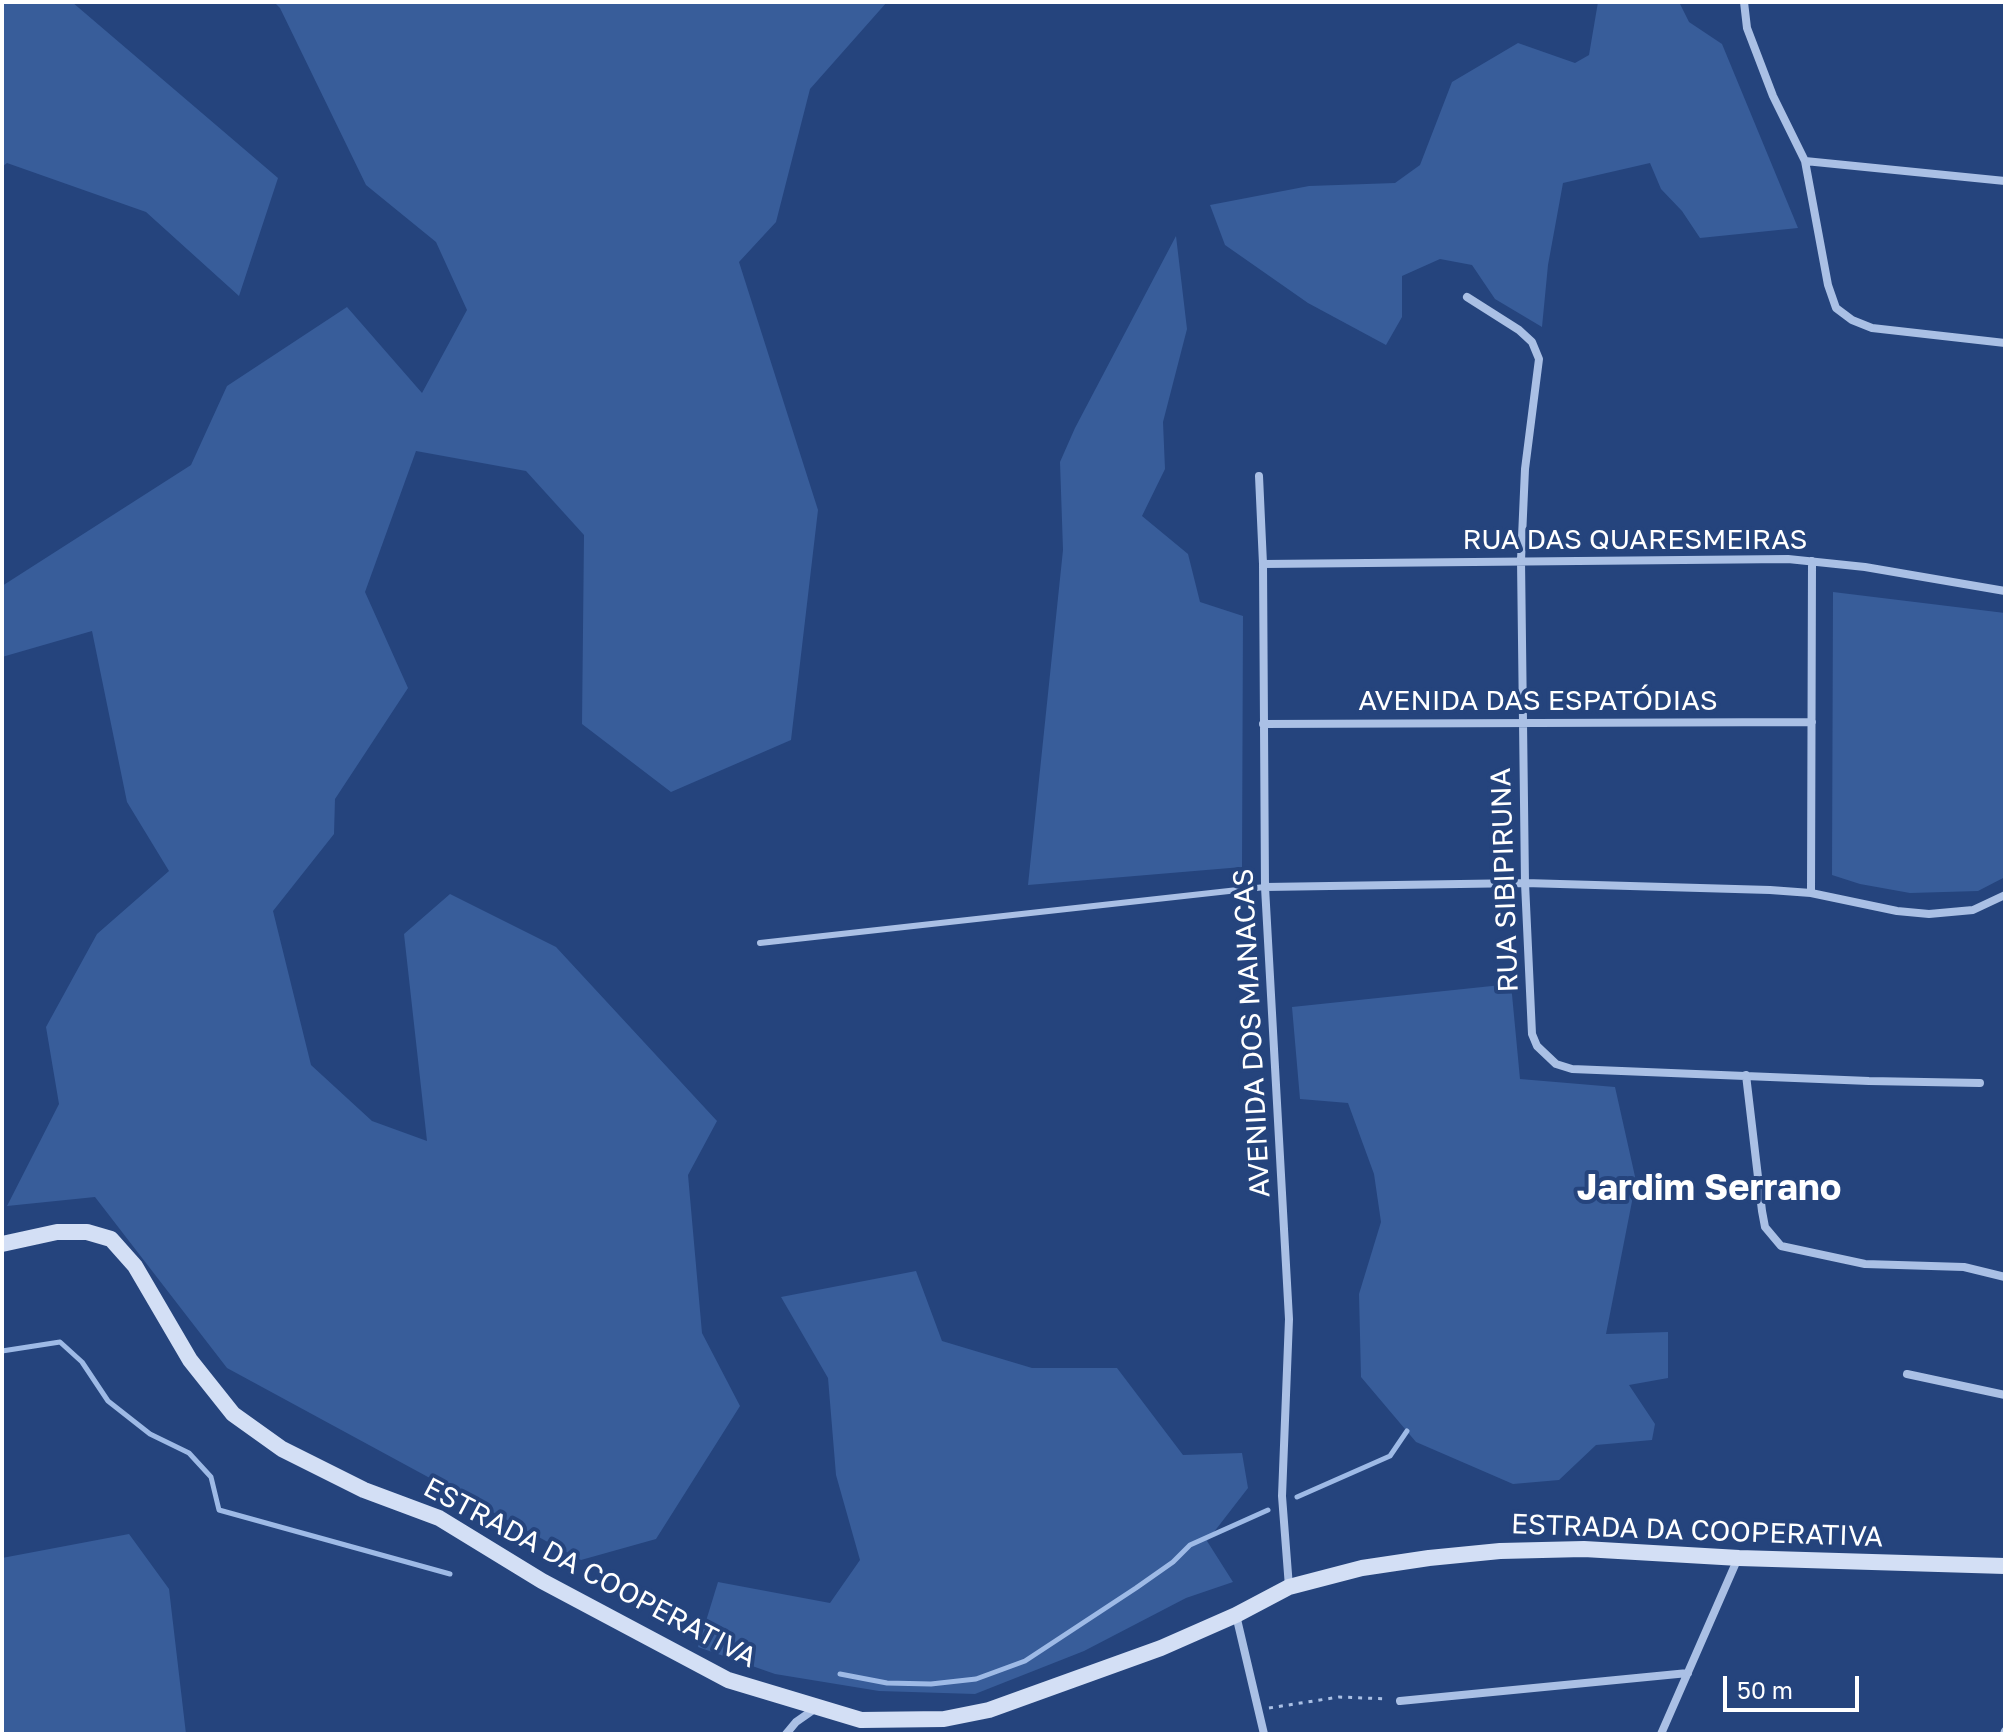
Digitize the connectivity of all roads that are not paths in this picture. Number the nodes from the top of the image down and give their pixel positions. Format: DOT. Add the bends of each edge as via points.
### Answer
graph roads {
  1 [pos="1744,2"];
  2 [pos="1805,161"];
  3 [pos="2005,181"];
  4 [pos="1467,297"];
  5 [pos="2005,343"];
  6 [pos="1259,476"];
  7 [pos="1521,560"];
  8 [pos="1812,561"];
  9 [pos="1263,564"];
  10 [pos="2005,591"];
  11 [pos="1812,722"];
  12 [pos="1263,724"];
  13 [pos="1523,724"];
  14 [pos="1525,883"];
  15 [pos="1265,887"];
  16 [pos="1811,893"];
  17 [pos="2005,895"];
  18 [pos="760,943"];
  19 [pos="1746,1075"];
  20 [pos="1980,1083"];
  21 [pos="2,1244"];
  22 [pos="2005,1277"];
  23 [pos="1907,1374"];
  24 [pos="2005,1395"];
  25 [pos="1739,1558"];
  26 [pos="2005,1566"];
  27 [pos="1289,1587"];
  28 [pos="1236,1615"];
  29 [pos="1688,1673"];
  30 [pos="1400,1701"];
  31 [pos="816,1708"];
  32 [pos="786,1734"];
  33 [pos="1264,1734"];
  34 [pos="1661,1734"];
  1 -- 2 [label="street" via="1747,28 1773,96"];
  2 -- 3 [label="street"];
  2 -- 5 [label="street" via="1828,285 1843,315 1872,328"];
  4 -- 7 [label="street, RUA SIBIPIRUNA" via="1519,330 1538,351"];
  6 -- 9 [label="street, AVENIDA DOS MANACAS"];
  7 -- 8 [label="street, RUA DAS QUARESMEIRAS"];
  7 -- 9 [label="street, RUA DAS QUARESMEIRAS"];
  7 -- 13 [label="street, RUA SIBIPIRUNA"];
  8 -- 10 [label="street, RUA DAS QUARESMEIRAS"];
  8 -- 11 [label="street"];
  9 -- 12 [label="street, AVENIDA DOS MANACAS"];
  11 -- 13 [label="street, AVENIDA DAS ESPATÓDIAS"];
  11 -- 16 [label="street"];
  12 -- 13 [label="street, AVENIDA DAS ESPATÓDIAS"];
  12 -- 15 [label="street, AVENIDA DOS MANACAS"];
  13 -- 14 [label="street, RUA SIBIPIRUNA"];
  14 -- 15 [label="street"];
  14 -- 16 [label="street"];
  14 -- 19 [label="street, RUA SIBIPIRUNA" via="1532,1034 1543,1055 1572,1069"];
  15 -- 18 [label="lane"];
  15 -- 27 [label="street, AVENIDA DOS MANACAS" via="1289,1319 1282,1496"];
  16 -- 17 [label="street" via="1929,914 1973,910"];
  19 -- 20 [label="street, RUA SIBIPIRUNA"];
  19 -- 22 [label="street" via="1764,1219 1781,1246 1865,1264 1964,1267"];
  21 -- 31 [label="main road, ESTRADA DA COOPERATIVA" via="57,1232 111,1239 135,1266 190,1360 233,1414 282,1449 364,1490 439,1518 542,1581 728,1680"];
  23 -- 24 [label="street"];
  25 -- 26 [label="main road, ESTRADA DA COOPERATIVA"];
  25 -- 27 [label="main road, ESTRADA DA COOPERATIVA" via="1584,1549 1500,1551 1362,1568"];
  25 -- 29 [label="street"];
  27 -- 28 [label="main road, ESTRADA DA COOPERATIVA"];
  28 -- 31 [label="main road, ESTRADA DA COOPERATIVA" via="989,1710 897,1721 861,1720"];
  28 -- 33 [label="street"];
  29 -- 30 [label="street"];
  29 -- 34 [label="street"];
  31 -- 32 [label="street"];
}
